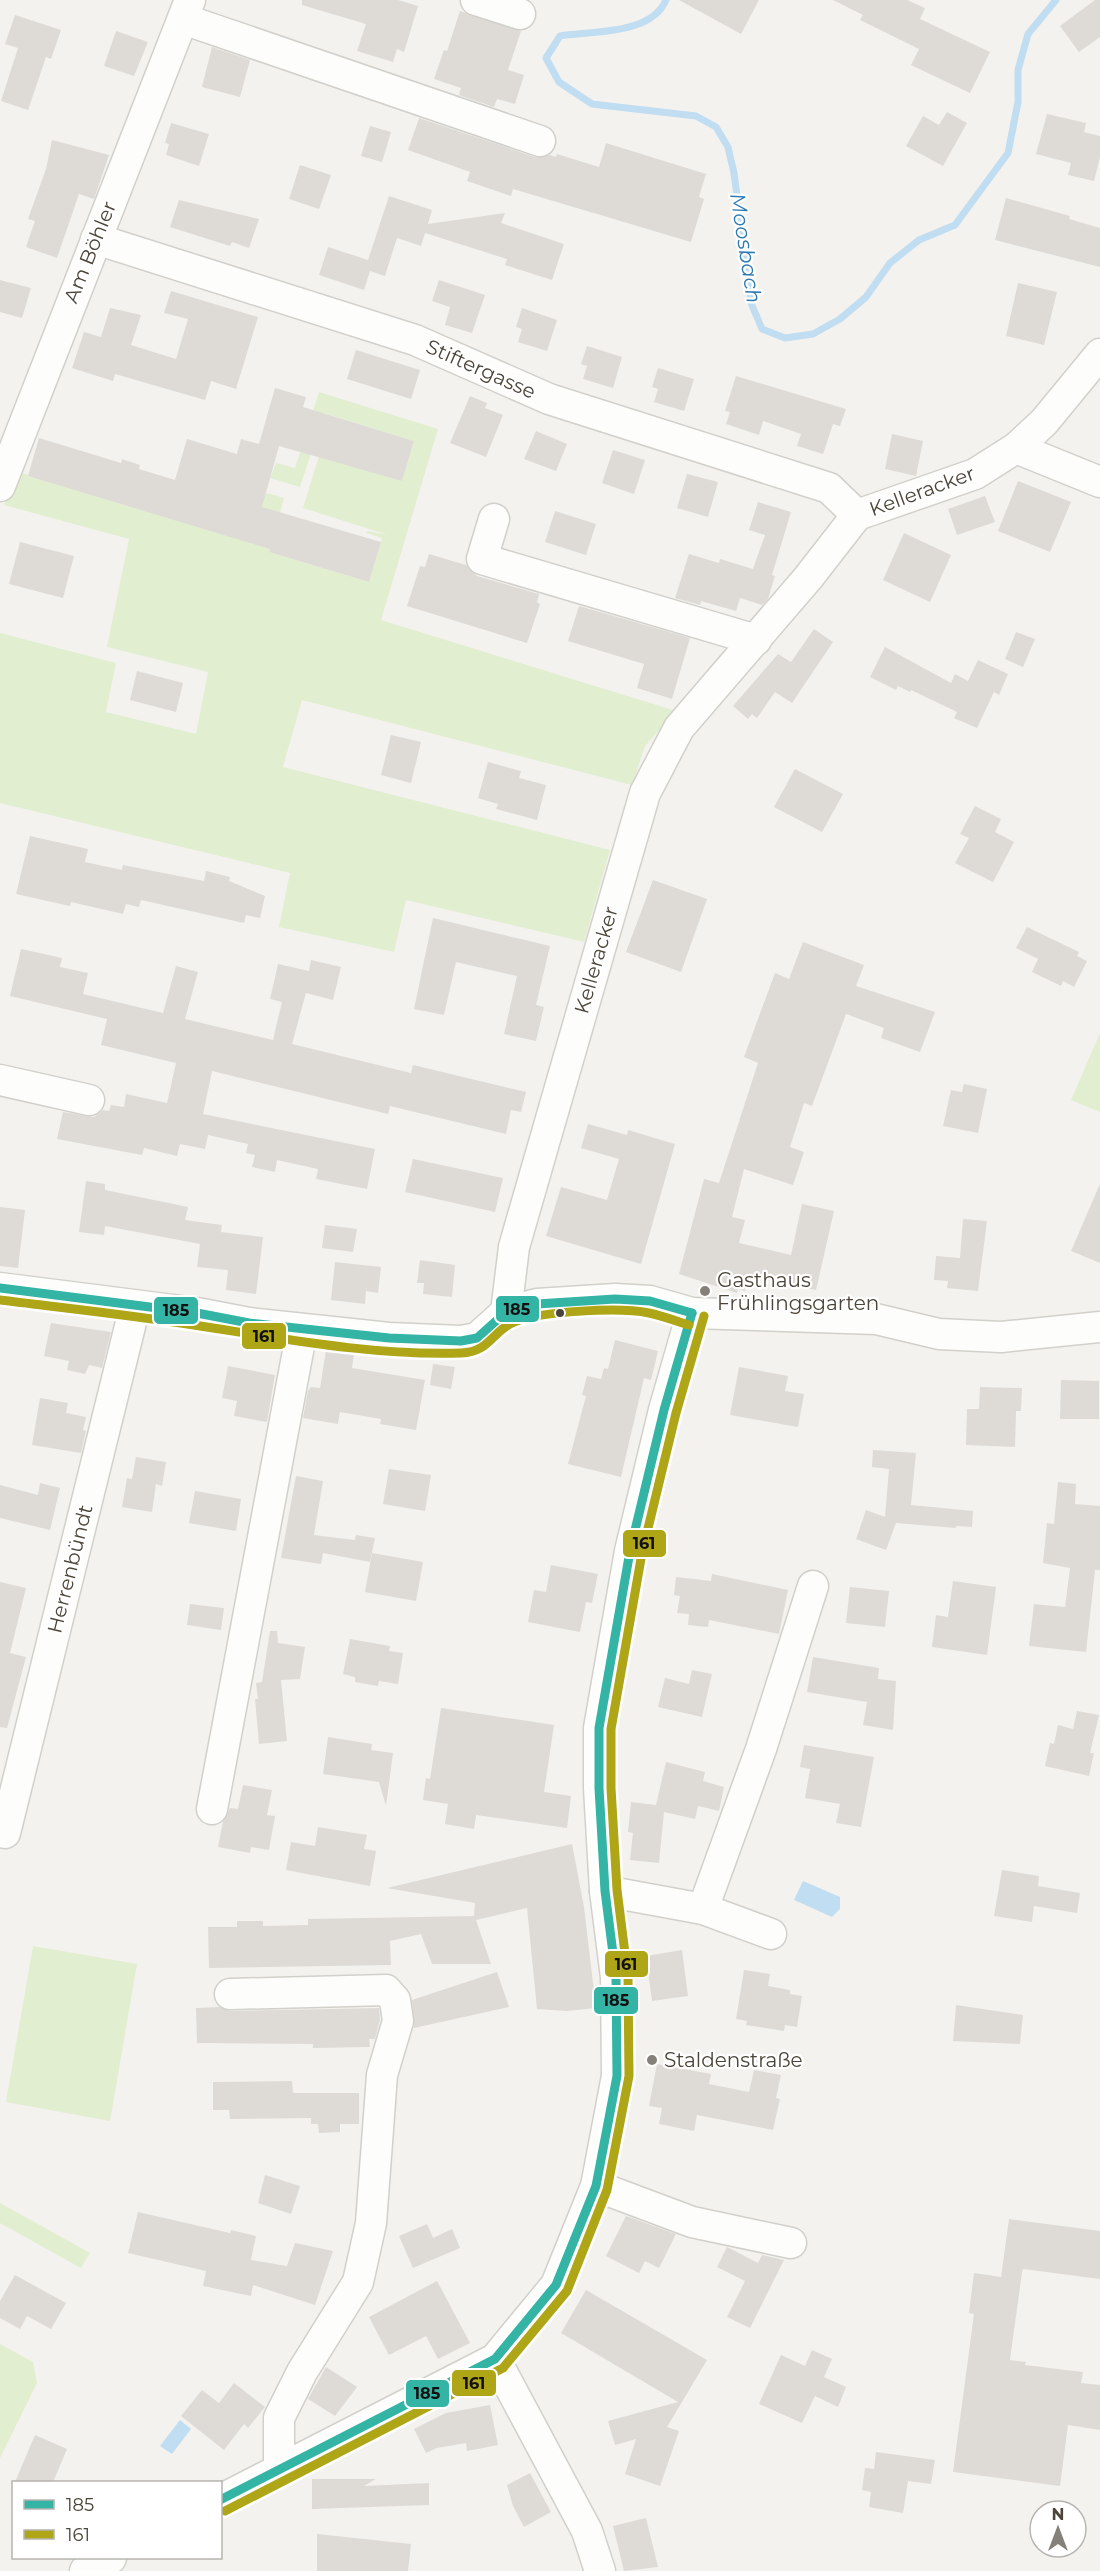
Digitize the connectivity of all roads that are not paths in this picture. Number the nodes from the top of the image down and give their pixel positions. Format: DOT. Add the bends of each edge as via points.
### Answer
graph roads {
  1 [pos="476,0"];
  2 [pos="186,10"];
  3 [pos="520,14"];
  4 [pos="540,141"];
  5 [pos="96,239"];
  6 [pos="1100,354"];
  7 [pos="1016,448"];
  8 [pos="1100,482"];
  9 [pos="0,486"];
  10 [pos="857,515"];
  11 [pos="494,519"];
  12 [pos="756,640"];
  13 [pos="0,1080"];
  14 [pos="89,1100"];
  15 [pos="0,1288"];
  16 [pos="135,1306"];
  17 [pos="506,1312"];
  18 [pos="692,1313"];
  19 [pos="1100,1327"];
  20 [pos="302,1330"];
  21 [pos="813,1586"];
  22 [pos="212,1809"];
  23 [pos="5,1833"];
  24 [pos="605,1891"];
  25 [pos="703,1909"];
  26 [pos="771,1934"];
  27 [pos="230,1994"];
  28 [pos="596,2186"];
  29 [pos="791,2243"];
  30 [pos="495,2359"];
  31 [pos="279,2469"];
  32 [pos="222,2499"];
  33 [pos="109,2559"];
  34 [pos="85,2571"];
  35 [pos="600,2571"];
  1 -- 3 [label="street"];
  2 -- 4 [label="street, Am Böhler"];
  2 -- 5 [label="street, Am Böhler"];
  5 -- 9 [label="street, Am Böhler"];
  5 -- 10 [label="street, Stiftergasse" via="415,340 549,399 829,488"];
  6 -- 7 [label="street, Kelleracker" via="1044,422"];
  7 -- 8 [label="street"];
  7 -- 10 [label="street, Kelleracker" via="975,474"];
  10 -- 12 [label="street, Kelleracker"];
  11 -- 12 [label="street" via="482,559"];
  12 -- 17 [label="street, Kelleracker" via="679,728 645,793 514,1247"];
  13 -- 14 [label="street"];
  15 -- 16 [label="street"];
  16 -- 20 [label="street"];
  16 -- 23 [label="street, Herrenbündt"];
  17 -- 18 [label="street" via="537,1304 615,1299 650,1301"];
  17 -- 20 [label="street" via="477,1338 461,1341"];
  18 -- 19 [label="street" via="876,1318 939,1334 1001,1337"];
  18 -- 24 [label="street" via="630,1551 599,1728"];
  20 -- 22 [label="street"];
  21 -- 25 [label="street" via="761,1749"];
  24 -- 25 [label="street"];
  24 -- 28 [label="street" via="616,1977 616,2076"];
  25 -- 26 [label="street"];
  27 -- 31 [label="street" via="386,1990 395,2000 398,2021 382,2075 371,2223 358,2282 302,2372 279,2418"];
  28 -- 29 [label="street" via="692,2222"];
  28 -- 30 [label="street" via="556,2285"];
  30 -- 31 [label="street"];
  30 -- 35 [label="street" via="587,2531"];
  31 -- 32 [label="street"];
  33 -- 34 [label="street"];
}
